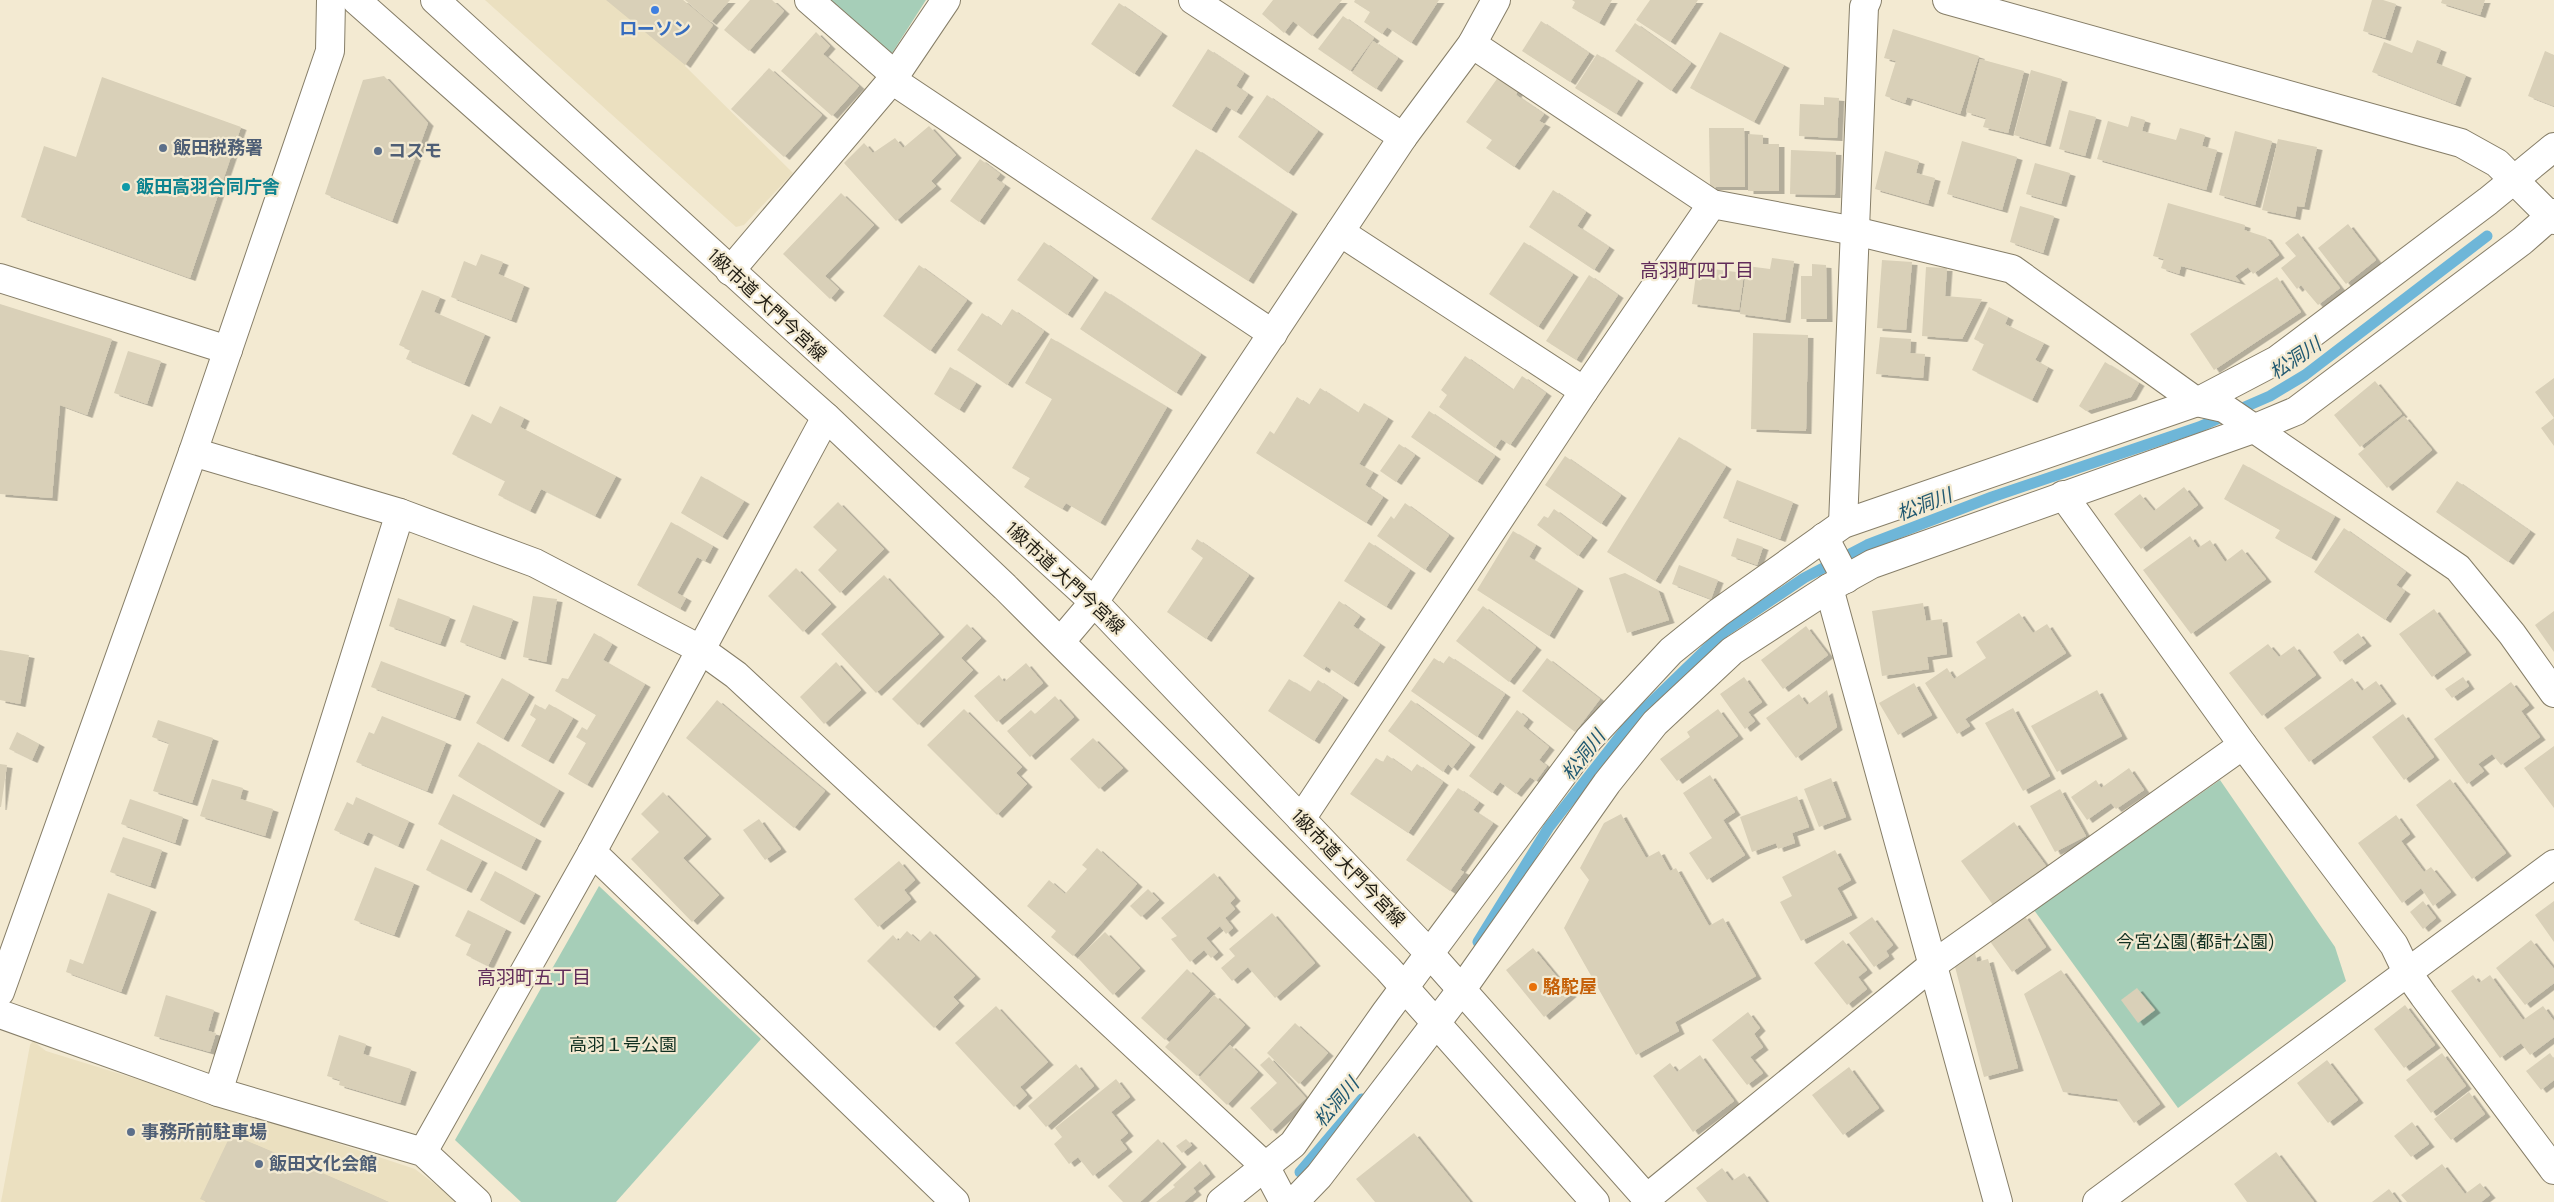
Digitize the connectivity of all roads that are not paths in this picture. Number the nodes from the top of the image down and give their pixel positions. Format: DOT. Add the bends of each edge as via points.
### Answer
graph roads {
  1 [pos="331,0"];
  2 [pos="435,0"];
  3 [pos="809,0"];
  4 [pos="946,0"];
  5 [pos="1193,0"];
  6 [pos="1496,0"];
  7 [pos="1867,0"];
  8 [pos="1947,0"];
  9 [pos="365,3"];
  10 [pos="1472,44"];
  11 [pos="330,51"];
  12 [pos="894,78"];
  13 [pos="1403,137"];
  14 [pos="2554,147"];
  15 [pos="2513,180"];
  16 [pos="1712,204"];
  17 [pos="2553,216"];
  18 [pos="1855,231"];
  19 [pos="1340,232"];
  20 [pos="730,271"];
  21 [pos="0,278"];
  22 [pos="1273,334"];
  23 [pos="228,350"];
  24 [pos="1584,391"];
  25 [pos="2197,402"];
  26 [pos="826,417"];
  27 [pos="2240,420"];
  28 [pos="193,452"];
  29 [pos="2064,495"];
  30 [pos="400,514"];
  31 [pos="1836,558"];
  32 [pos="1094,602"];
  33 [pos="1061,641"];
  34 [pos="700,649"];
  35 [pos="2554,693"];
  36 [pos="2243,745"];
  37 [pos="1301,819"];
  38 [pos="592,852"];
  39 [pos="2554,864"];
  40 [pos="1430,954"];
  41 [pos="1934,964"];
  42 [pos="2407,972"];
  43 [pos="1404,989"];
  44 [pos="1462,989"];
  45 [pos="0,992"];
  46 [pos="0,1014"];
  47 [pos="1436,1022"];
  48 [pos="218,1092"];
  49 [pos="423,1152"];
  50 [pos="1265,1166"];
  51 [pos="2554,1170"];
  52 [pos="1648,1200"];
  53 [pos="477,1202"];
  54 [pos="956,1202"];
  55 [pos="1221,1202"];
  56 [pos="1284,1202"];
  57 [pos="1294,1202"];
  58 [pos="1595,1202"];
  59 [pos="1998,1202"];
  60 [pos="2097,1202"];
  1 -- 11 [label="street"];
  2 -- 20 [label="street, 1級市道 大門今宮線"];
  3 -- 12 [label="street"];
  4 -- 12 [label="street"];
  5 -- 13 [label="street"];
  6 -- 10 [label="street"];
  7 -- 18 [label="street" via="1864,7"];
  8 -- 15 [label="street" via="2462,143 2497,162"];
  9 -- 11 [label="street"];
  9 -- 26 [label="street"];
  10 -- 13 [label="street"];
  10 -- 16 [label="street"];
  11 -- 23 [label="street"];
  12 -- 20 [label="street"];
  12 -- 22 [label="street"];
  13 -- 19 [label="street"];
  14 -- 15 [label="street"];
  15 -- 17 [label="street"];
  15 -- 25 [label="street" via="2277,360"];
  16 -- 18 [label="street"];
  16 -- 24 [label="street"];
  17 -- 27 [label="street" via="2296,411"];
  18 -- 25 [label="street" via="2012,270"];
  18 -- 31 [label="street"];
  19 -- 22 [label="street"];
  19 -- 24 [label="street"];
  20 -- 32 [label="street, 1級市道 大門今宮線"];
  21 -- 23 [label="street"];
  22 -- 32 [label="street"];
  23 -- 28 [label="street"];
  24 -- 37 [label="street"];
  25 -- 27 [label="street"];
  25 -- 31 [label="street"];
  26 -- 33 [label="street"];
  26 -- 34 [label="street"];
  27 -- 29 [label="street"];
  27 -- 35 [label="street" via="2458,568 2512,634"];
  28 -- 30 [label="street"];
  28 -- 45 [label="street"];
  29 -- 31 [label="street" via="1872,564"];
  29 -- 36 [label="street"];
  30 -- 34 [label="street" via="535,563"];
  30 -- 48 [label="street"];
  31 -- 40 [label="street" via="1718,613 1671,651 1589,739"];
  31 -- 41 [label="street"];
  31 -- 44 [label="street" via="1655,723 1607,783"];
  32 -- 33 [label="street"];
  32 -- 37 [label="street, 1級市道 大門今宮線"];
  33 -- 43 [label="street" via="1388,969"];
  34 -- 38 [label="street"];
  34 -- 50 [label="street" via="736,675"];
  36 -- 41 [label="street"];
  36 -- 42 [label="street" via="2394,945"];
  37 -- 40 [label="street, 1級市道 大門今宮線"];
  38 -- 49 [label="street"];
  38 -- 54 [label="street"];
  39 -- 42 [label="street"];
  40 -- 43 [label="street"];
  40 -- 44 [label="street, 1級市道 大門今宮線"];
  41 -- 52 [label="street"];
  41 -- 59 [label="street"];
  42 -- 51 [label="street"];
  42 -- 60 [label="street"];
  43 -- 47 [label="street"];
  43 -- 50 [label="street" via="1293,1144"];
  44 -- 47 [label="street"];
  44 -- 52 [label="street, 1級市道 大門今宮線"];
  46 -- 48 [label="street"];
  47 -- 57 [label="street" via="1319,1176"];
  47 -- 58 [label="street"];
  48 -- 49 [label="street"];
  49 -- 53 [label="street"];
  50 -- 55 [label="street"];
  50 -- 56 [label="street"];
}
